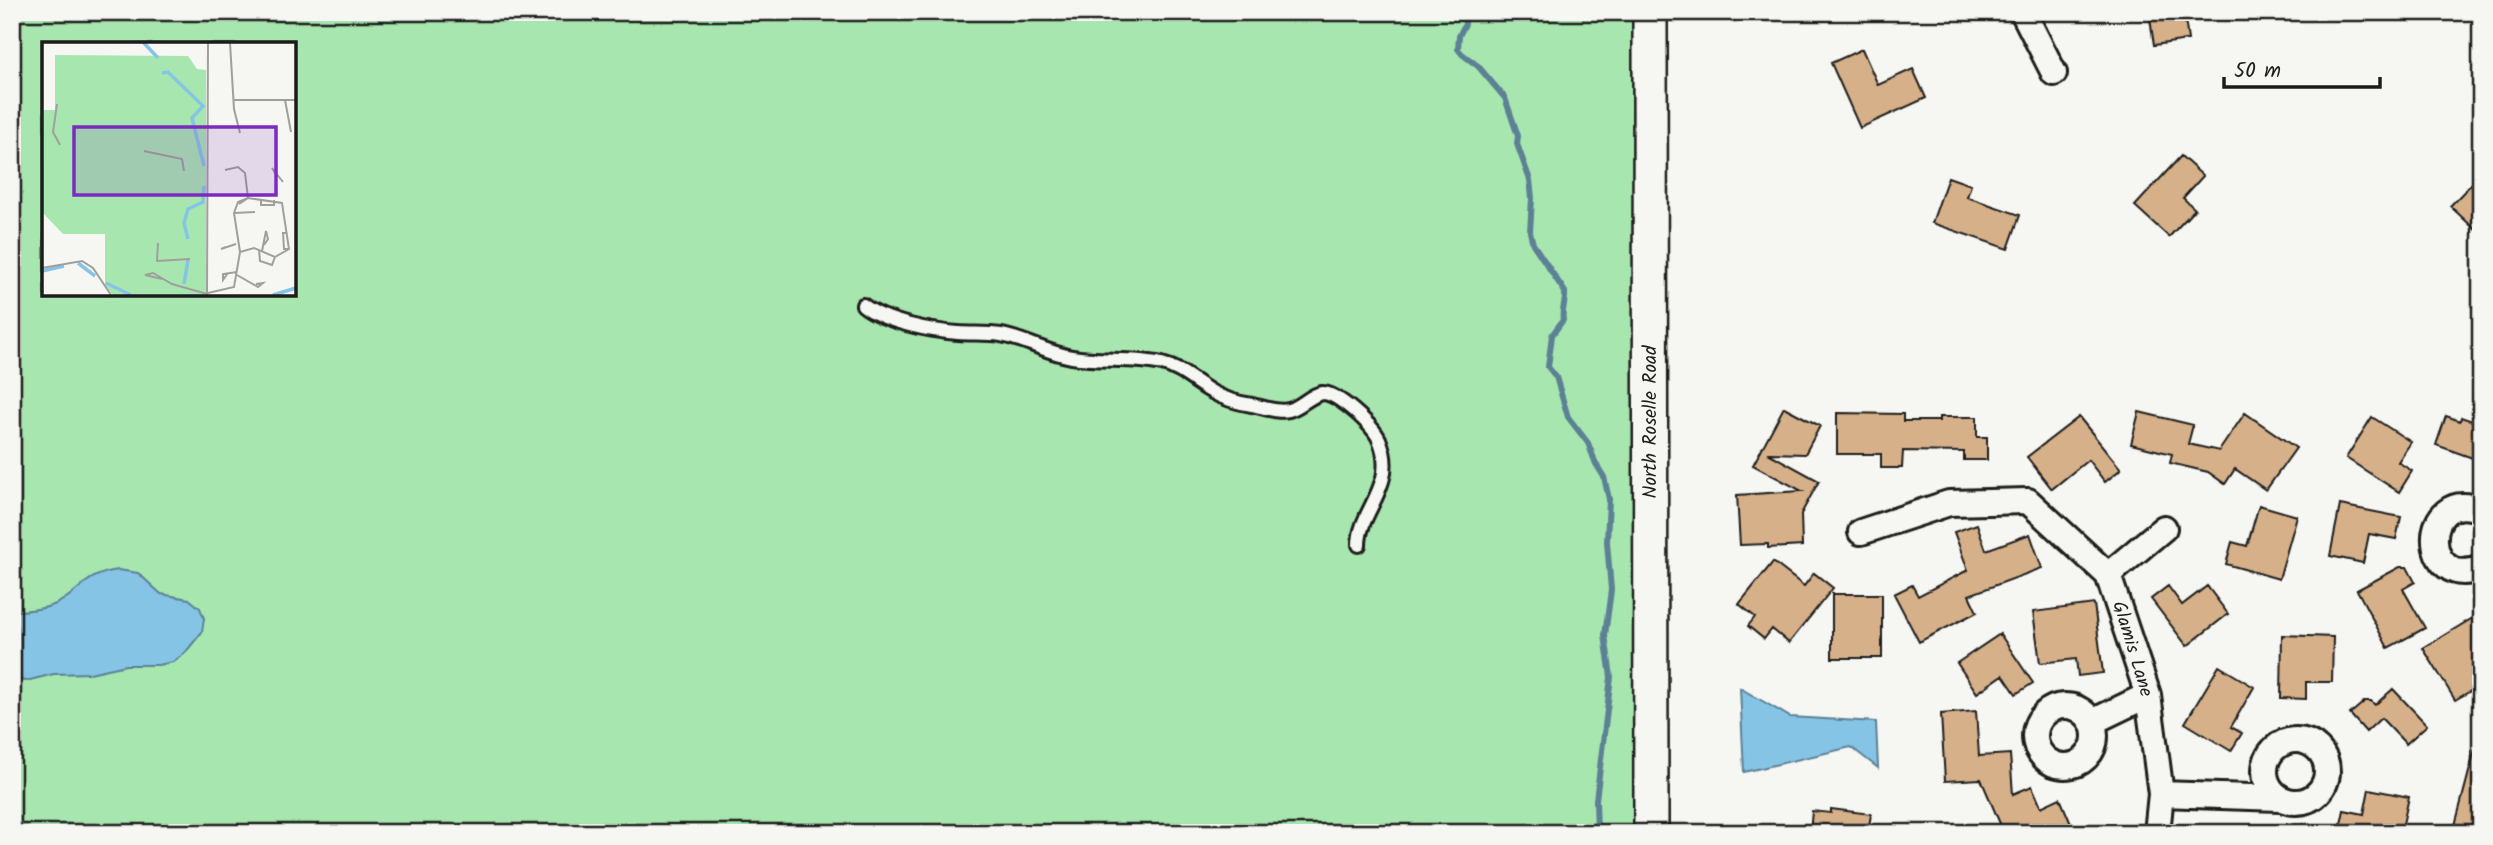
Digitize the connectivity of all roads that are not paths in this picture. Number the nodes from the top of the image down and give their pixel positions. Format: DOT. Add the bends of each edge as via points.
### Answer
graph roads {
  1 [pos="1650,12"];
  2 [pos="2023,12"];
  3 [pos="2054,73"];
  4 [pos="863,305"];
  5 [pos="2481,510"];
  6 [pos="2164,528"];
  7 [pos="1861,532"];
  8 [pos="1359,545"];
  9 [pos="2481,568"];
  10 [pos="2108,575"];
  11 [pos="2148,695"];
  12 [pos="2092,722"];
  13 [pos="2161,794"];
  14 [pos="2280,798"];
  15 [pos="1651,833"];
  16 [pos="2157,833"];
  1 -- 15 [label="main road, North Roselle Road"];
  2 -- 3 [label="street"];
  4 -- 8 [label="lane" via="886,319 953,333 1004,335 1069,357 1162,364 1181,370 1221,396 1250,405 1283,410 1320,394 1332,395 1370,426 1381,447 1382,483"];
  5 -- 9 [label="street" via="2459,506 2438,521 2433,533 2433,546 2448,566 2460,571"];
  6 -- 10 [label="street"];
  7 -- 10 [label="street, Glamis Lane" via="1949,503 2028,501"];
  10 -- 11 [label="street, Glamis Lane"];
  11 -- 12 [label="street"];
  11 -- 13 [label="street, Glamis Lane"];
  13 -- 14 [label="street"];
  13 -- 16 [label="street, Glamis Lane"];
}
